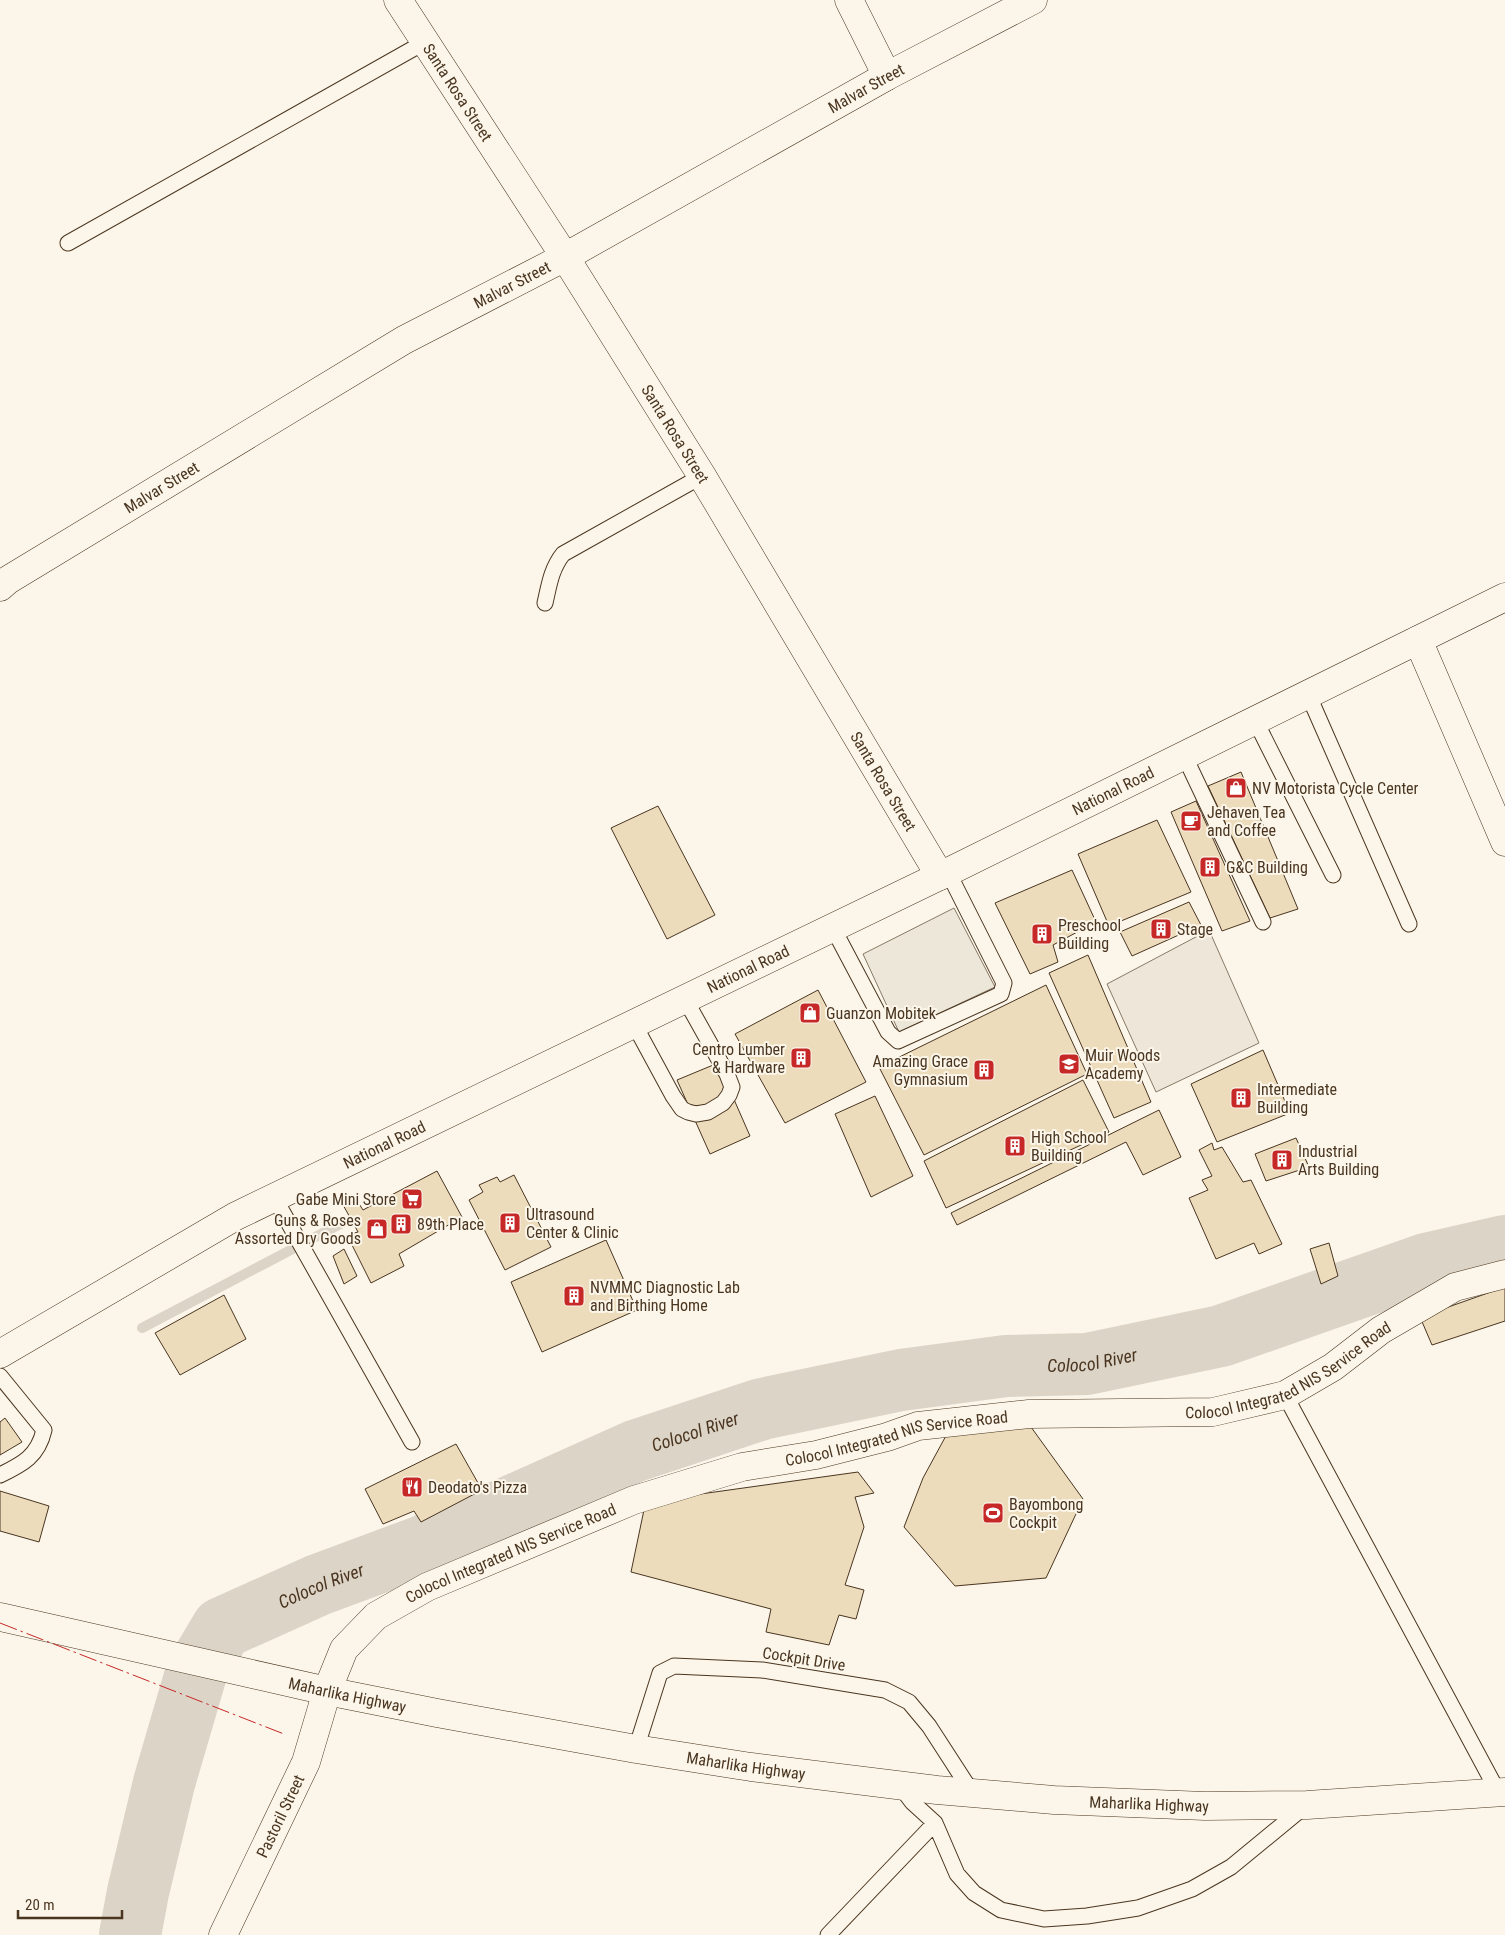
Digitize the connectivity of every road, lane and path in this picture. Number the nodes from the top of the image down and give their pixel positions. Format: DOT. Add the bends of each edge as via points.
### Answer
graph roads {
  1 [pos="398,0"];
  2 [pos="848,0"];
  3 [pos="1033,0"];
  4 [pos="425,42"];
  5 [pos="887,76"];
  6 [pos="68,243"];
  7 [pos="565,258"];
  8 [pos="702,476"];
  9 [pos="0,587"];
  10 [pos="1505,597"];
  11 [pos="545,603"];
  12 [pos="1418,640"];
  13 [pos="1308,694"];
  14 [pos="1255,720"];
  15 [pos="1184,755"];
  16 [pos="1505,842"];
  17 [pos="944,874"];
  18 [pos="1332,874"];
  19 [pos="1263,922"];
  20 [pos="1409,924"];
  21 [pos="833,928"];
  22 [pos="685,999"];
  23 [pos="634,1024"];
  24 [pos="274,1198"];
  25 [pos="1505,1274"];
  26 [pos="0,1354"];
  27 [pos="0,1376"];
  28 [pos="1285,1395"];
  29 [pos="412,1442"];
  30 [pos="0,1475"];
  31 [pos="0,1617"];
  32 [pos="326,1691"];
  33 [pos="636,1749"];
  34 [pos="900,1786"];
  35 [pos="1502,1792"];
  36 [pos="974,1794"];
  37 [pos="1307,1804"];
  38 [pos="935,1823"];
  39 [pos="223,1935"];
  40 [pos="828,1935"];
  1 -- 4 [label="main road, Santa Rosa Street"];
  2 -- 5 [label="main road"];
  3 -- 5 [label="main road, Malvar Street"];
  4 -- 6 [label="lane"];
  4 -- 7 [label="main road, Santa Rosa Street"];
  5 -- 7 [label="main road, Malvar Street"];
  7 -- 8 [label="main road, Santa Rosa Street"];
  7 -- 9 [label="main road, Malvar Street" via="404,340"];
  8 -- 11 [label="lane" via="562,554 556,562"];
  8 -- 17 [label="main road, Santa Rosa Street"];
  10 -- 12 [label="main road, National Road"];
  12 -- 13 [label="main road, National Road"];
  12 -- 16 [label="main road"];
  13 -- 14 [label="main road, National Road"];
  13 -- 20 [label="lane"];
  14 -- 15 [label="main road, National Road"];
  14 -- 18 [label="lane"];
  15 -- 17 [label="main road, National Road"];
  15 -- 19 [label="lane"];
  17 -- 21 [label="main road, National Road"];
  17 -- 21 [label="lane" via="1004,983 1001,994 898,1042 888,1032"];
  21 -- 22 [label="main road, National Road"];
  22 -- 23 [label="main road, National Road"];
  22 -- 23 [label="lane" via="732,1087 717,1108 696,1114 682,1109"];
  23 -- 24 [label="main road, National Road"];
  24 -- 26 [label="main road, National Road" via="236,1216"];
  24 -- 29 [label="lane"];
  25 -- 28 [label="main road, Colocol Integrated NIS Service Road" via="1455,1287 1381,1330 1333,1367"];
  27 -- 30 [label="lane" via="44,1430 41,1444 25,1462"];
  28 -- 32 [label="main road, Colocol Integrated NIS Service Road" via="1212,1412 1030,1414 918,1426 816,1455 742,1468 634,1500 427,1587 376,1616 344,1649"];
  28 -- 35 [label="lane"];
  31 -- 32 [label="main road, Maharlika Highway"];
  32 -- 33 [label="main road, Maharlika Highway"];
  32 -- 39 [label="main road, Pastoril Street" via="306,1762"];
  33 -- 34 [label="main road, Maharlika Highway"];
  33 -- 36 [label="lane, Cockpit Drive" via="660,1673 674,1666 762,1670 885,1690 909,1702"];
  34 -- 36 [label="main road, Maharlika Highway"];
  34 -- 38 [label="lane"];
  35 -- 37 [label="main road, Maharlika Highway"];
  36 -- 37 [label="main road, Maharlika Highway" via="1205,1806"];
  37 -- 38 [label="lane" via="1231,1866 1192,1889 1138,1908 1044,1919 1001,1910 974,1893 957,1874"];
  38 -- 40 [label="lane"];
}
